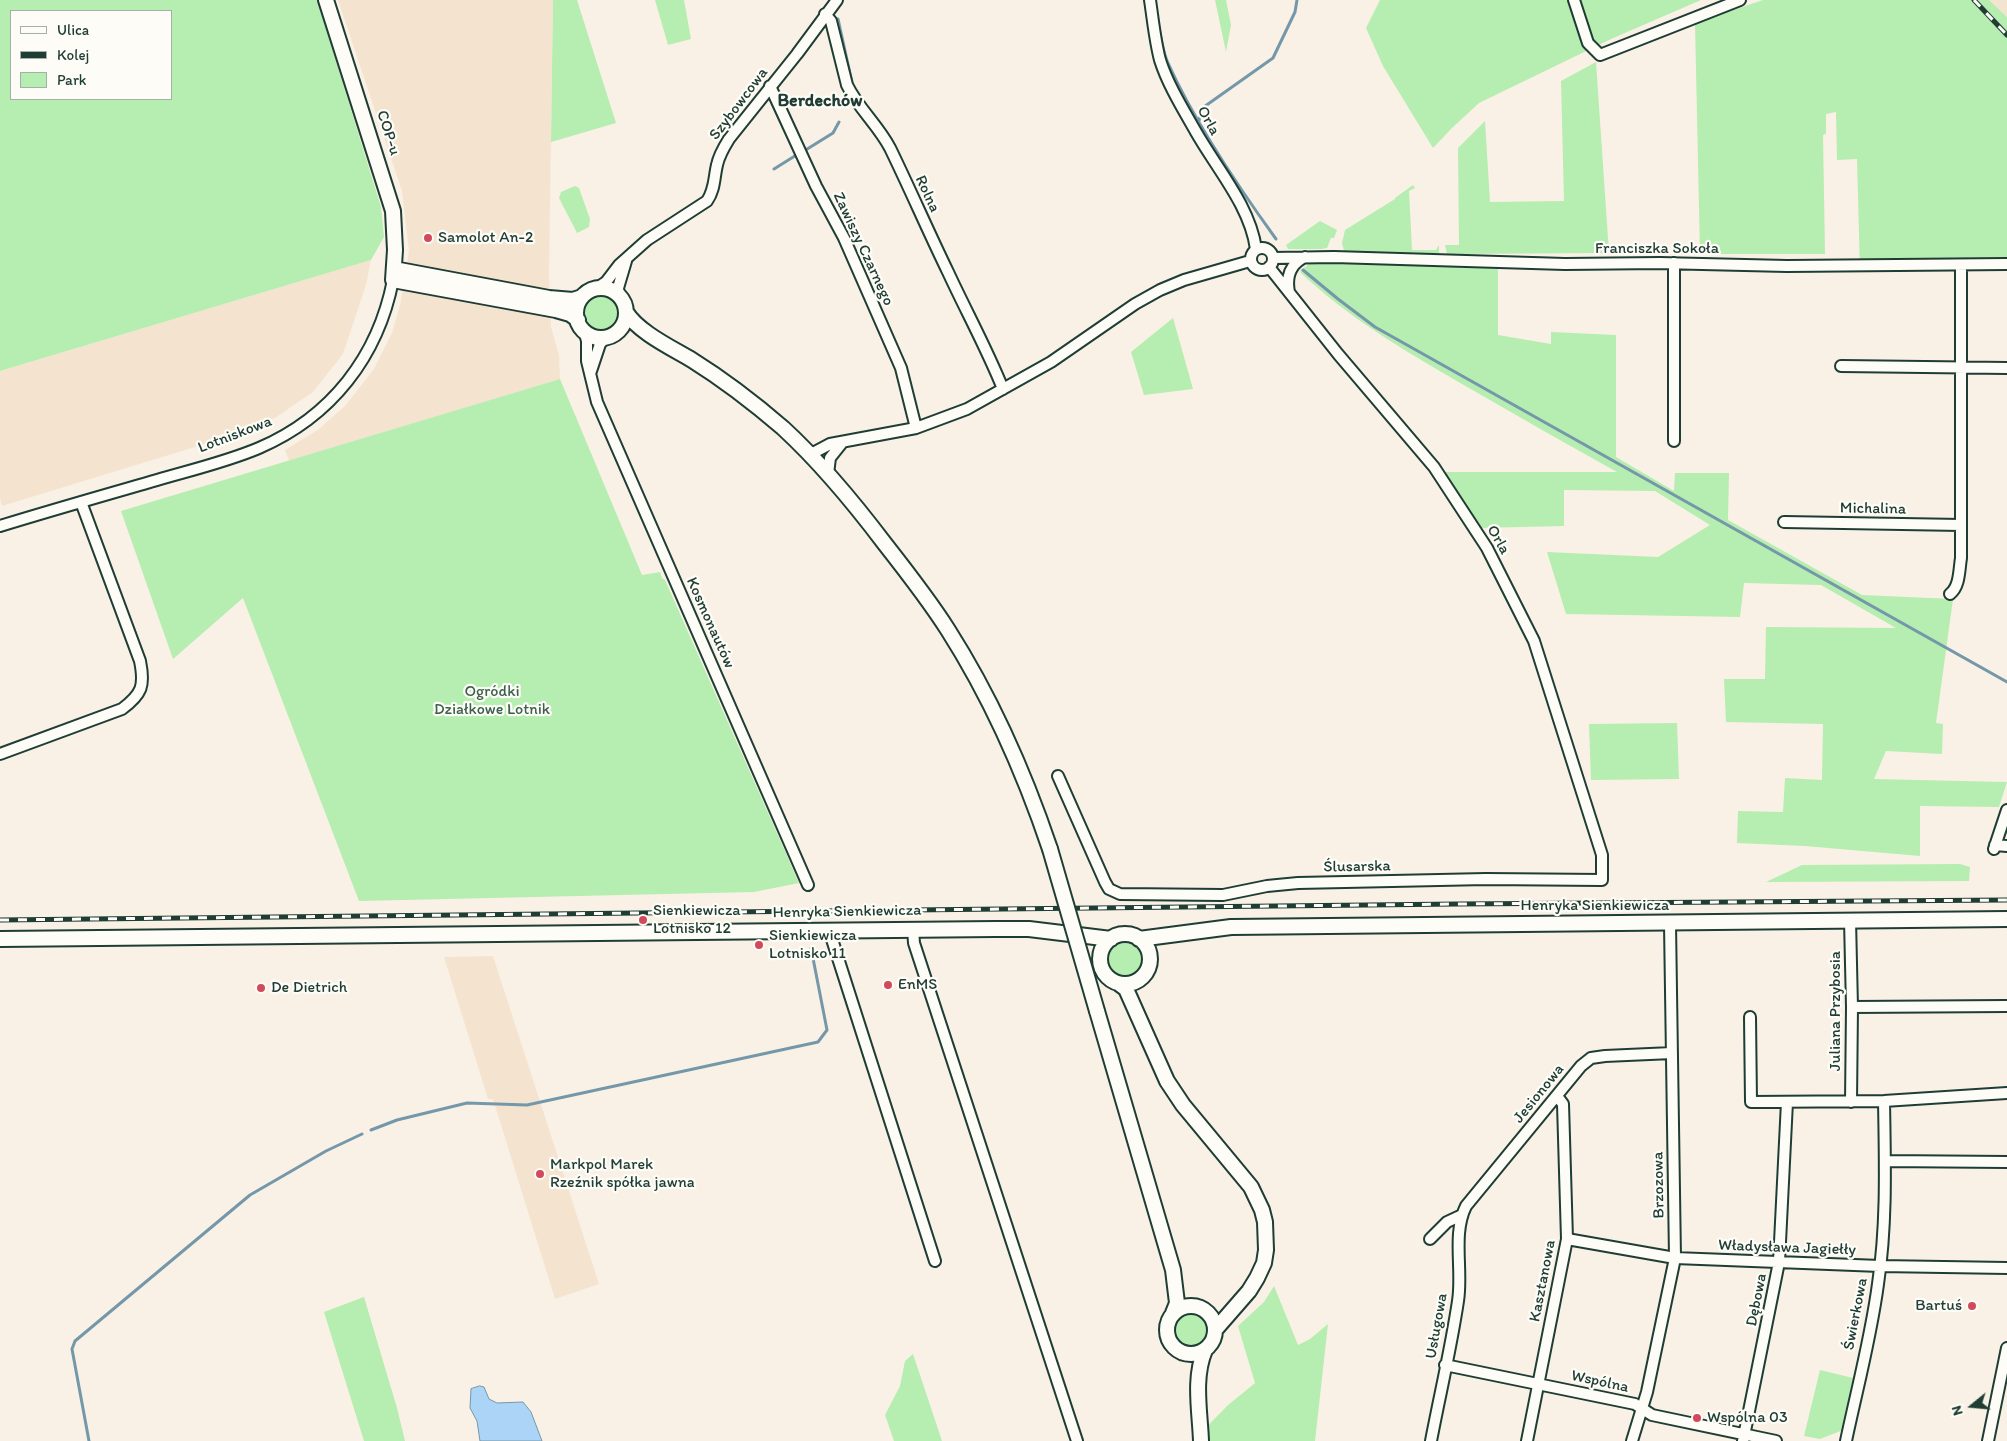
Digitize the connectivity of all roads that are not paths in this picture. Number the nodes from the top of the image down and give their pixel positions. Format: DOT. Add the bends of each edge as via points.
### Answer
graph roads {
  1 [pos="326,0"];
  2 [pos="837,0"];
  3 [pos="1150,0"];
  4 [pos="1574,0"];
  5 [pos="1740,0"];
  6 [pos="825,14"];
  7 [pos="770,86"];
  8 [pos="1256,249"];
  9 [pos="1306,257"];
  10 [pos="626,261"];
  11 [pos="1250,261"];
  12 [pos="1271,263"];
  13 [pos="1674,263"];
  14 [pos="2007,264"];
  15 [pos="1961,265"];
  16 [pos="393,275"];
  17 [pos="598,288"];
  18 [pos="1290,294"];
  19 [pos="619,296"];
  20 [pos="582,297"];
  21 [pos="626,312"];
  22 [pos="581,325"];
  23 [pos="611,334"];
  24 [pos="656,339"];
  25 [pos="1841,366"];
  26 [pos="1962,367"];
  27 [pos="2007,368"];
  28 [pos="591,371"];
  29 [pos="1003,389"];
  30 [pos="916,428"];
  31 [pos="1674,441"];
  32 [pos="842,443"];
  33 [pos="807,452"];
  34 [pos="828,474"];
  35 [pos="81,502"];
  36 [pos="1784,522"];
  37 [pos="1961,525"];
  38 [pos="0,526"];
  39 [pos="1950,594"];
  40 [pos="0,754"];
  41 [pos="1058,776"];
  42 [pos="2007,810"];
  43 [pos="2007,846"];
  44 [pos="1602,880"];
  45 [pos="808,885"];
  46 [pos="2007,919"];
  47 [pos="1850,920"];
  48 [pos="1670,924"];
  49 [pos="913,929"];
  50 [pos="828,930"];
  51 [pos="1183,933"];
  52 [pos="1070,935"];
  53 [pos="1112,938"];
  54 [pos="1139,939"];
  55 [pos="0,940"];
  56 [pos="1150,958"];
  57 [pos="1100,959"];
  58 [pos="1141,978"];
  59 [pos="1118,983"];
  60 [pos="2007,1006"];
  61 [pos="1852,1007"];
  62 [pos="1750,1017"];
  63 [pos="1144,1028"];
  64 [pos="1672,1053"];
  65 [pos="2007,1094"];
  66 [pos="1556,1096"];
  67 [pos="1884,1101"];
  68 [pos="1787,1102"];
  69 [pos="1851,1102"];
  70 [pos="1885,1161"];
  71 [pos="2007,1162"];
  72 [pos="1462,1215"];
  73 [pos="1430,1239"];
  74 [pos="1567,1240"];
  75 [pos="1675,1258"];
  76 [pos="935,1261"];
  77 [pos="1779,1262"];
  78 [pos="1880,1266"];
  79 [pos="2007,1268"];
  80 [pos="1173,1270"];
  81 [pos="1240,1301"];
  82 [pos="1200,1308"];
  83 [pos="1173,1312"];
  84 [pos="1215,1330"];
  85 [pos="2007,1348"];
  86 [pos="1205,1350"];
  87 [pos="1182,1353"];
  88 [pos="1446,1365"];
  89 [pos="1538,1384"];
  90 [pos="1198,1392"];
  91 [pos="1642,1408"];
  92 [pos="1744,1438"];
  93 [pos="1077,1441"];
  94 [pos="1200,1441"];
  95 [pos="1431,1441"];
  96 [pos="1527,1441"];
  97 [pos="1632,1441"];
  98 [pos="1776,1441"];
  99 [pos="1846,1441"];
  100 [pos="1988,1441"];
  1 -- 16 [label="main road, COP-u" via="391,203 395,232"];
  2 -- 6 [label="street, Szybowcowa"];
  3 -- 8 [label="street, Orla" via="1160,60 1196,132 1242,208 1254,234"];
  4 -- 5 [label="street" via="1588,43 1600,55"];
  6 -- 7 [label="street, Szybowcowa"];
  6 -- 29 [label="street, Rolna" via="831,21 847,85 889,146"];
  7 -- 10 [label="street, Szybowcowa" via="721,153 708,201 647,240"];
  7 -- 30 [label="street, Zawiszy Czarnego" via="844,238 901,368"];
  8 -- 11 [label="street"];
  8 -- 12 [label="street" via="1267,249"];
  9 -- 12 [label="street, Franciszka Sokoła"];
  9 -- 13 [label="street, Franciszka Sokoła" via="1565,264"];
  9 -- 18 [label="street" via="1289,274"];
  10 -- 17 [label="street, Szybowcowa"];
  10 -- 19 [label="street, Szybowcowa" via="618,288"];
  11 -- 12 [label="street" via="1259,270"];
  11 -- 29 [label="street" via="1192,277 1160,290 1051,362"];
  12 -- 18 [label="street, Orla"];
  13 -- 15 [label="street, Franciszka Sokoła"];
  13 -- 31 [label="street"];
  14 -- 15 [label="street, Franciszka Sokoła"];
  15 -- 26 [label="street"];
  16 -- 20 [label="main road" via="549,298 573,300"];
  16 -- 22 [label="main road" via="556,310 570,314"];
  16 -- 35 [label="street, Lotniskowa" via="389,302 380,328 362,364 334,397 304,424 252,450"];
  17 -- 19 [label="main road" via="610,289"];
  17 -- 20 [label="main road"];
  18 -- 44 [label="street, Orla" via="1434,467 1487,548 1534,641 1602,855"];
  19 -- 21 [label="main road"];
  20 -- 22 [label="main road" via="577,308"];
  21 -- 23 [label="main road" via="624,323"];
  21 -- 24 [label="main road" via="631,320"];
  22 -- 23 [label="main road" via="594,336"];
  22 -- 28 [label="street, Kosmonautów" via="588,341 587,361"];
  23 -- 24 [label="main road" via="626,331"];
  23 -- 28 [label="street, Kosmonautów" via="600,344"];
  24 -- 33 [label="main road" via="739,392"];
  25 -- 26 [label="street"];
  26 -- 27 [label="street"];
  26 -- 37 [label="street"];
  28 -- 45 [label="street, Kosmonautów" via="597,402"];
  29 -- 30 [label="street" via="966,409"];
  30 -- 32 [label="street"];
  32 -- 33 [label="street"];
  32 -- 34 [label="street" via="830,458"];
  33 -- 34 [label="main road"];
  34 -- 80 [label="main road, bridge" via="862,514 948,630 1004,731 1050,849"];
  35 -- 38 [label="street, Lotniskowa"];
  35 -- 40 [label="street" via="140,661 141,691 122,709"];
  36 -- 37 [label="street, Michalina"];
  37 -- 39 [label="street" via="1957,585"];
  41 -- 44 [label="street, Ślusarska" via="1105,882 1109,889 1120,894 1223,895 1267,886 1298,884 1486,879"];
  42 -- 43 [label="street" via="1995,847"];
  46 -- 47 [label="main road, Henryka Sienkiewicza"];
  47 -- 48 [label="main road, Henryka Sienkiewicza"];
  47 -- 61 [label="street, Juliana Przybosia"];
  48 -- 51 [label="main road, Henryka Sienkiewicza" via="1231,926"];
  48 -- 64 [label="street, Brzozowa"];
  49 -- 50 [label="main road, Henryka Sienkiewicza"];
  49 -- 52 [label="main road, Henryka Sienkiewicza" via="1029,929"];
  49 -- 93 [label="street" via="914,943"];
  50 -- 55 [label="main road, Henryka Sienkiewicza"];
  50 -- 76 [label="street"];
  51 -- 54 [label="main road, Henryka Sienkiewicza"];
  51 -- 56 [label="main road, Henryka Sienkiewicza" via="1160,947"];
  52 -- 53 [label="main road, Henryka Sienkiewicza"];
  52 -- 57 [label="main road, Henryka Sienkiewicza" via="1096,951"];
  53 -- 54 [label="main road" via="1122,934"];
  53 -- 57 [label="main road"];
  54 -- 56 [label="main road"];
  56 -- 58 [label="main road" via="1148,969"];
  57 -- 59 [label="main road" via="1104,971"];
  58 -- 59 [label="main road" via="1131,983"];
  58 -- 63 [label="main road" via="1138,986"];
  59 -- 63 [label="main road" via="1126,989"];
  60 -- 61 [label="street"];
  61 -- 69 [label="street, Juliana Przybosia"];
  62 -- 68 [label="street" via="1751,1102"];
  63 -- 81 [label="main road" via="1167,1081 1193,1118 1251,1187 1262,1210 1267,1236 1264,1263 1258,1278"];
  64 -- 66 [label="street, Jesionowa" via="1591,1058"];
  64 -- 75 [label="street, Brzozowa"];
  65 -- 67 [label="street"];
  66 -- 72 [label="street, Jesionowa"];
  66 -- 74 [label="street, Kasztanowa" via="1563,1104"];
  67 -- 69 [label="street"];
  67 -- 70 [label="street, Świerkowa"];
  68 -- 69 [label="street"];
  68 -- 77 [label="street, Dębowa"];
  70 -- 71 [label="street"];
  70 -- 78 [label="street, Świerkowa"];
  72 -- 73 [label="street" via="1448,1222"];
  72 -- 88 [label="street, Usługowa" via="1458,1299"];
  74 -- 75 [label="street, Władysława Jagiełły"];
  74 -- 89 [label="street, Kasztanowa"];
  75 -- 77 [label="street, Władysława Jagiełły"];
  75 -- 91 [label="street, Brzozowa"];
  77 -- 78 [label="street, Władysława Jagiełły"];
  77 -- 92 [label="street, Dębowa"];
  78 -- 79 [label="street, Władysława Jagiełły"];
  78 -- 99 [label="street, Świerkowa"];
  80 -- 82 [label="main road" via="1189,1299"];
  80 -- 83 [label="main road" via="1176,1303"];
  81 -- 82 [label="main road" via="1215,1311"];
  81 -- 84 [label="main road"];
  82 -- 83 [label="main road" via="1184,1306"];
  82 -- 84 [label="main road" via="1213,1319"];
  83 -- 87 [label="main road" via="1167,1323 1167,1335 1172,1346"];
  84 -- 86 [label="main road" via="1212,1342"];
  85 -- 100 [label="street"];
  86 -- 87 [label="main road" via="1194,1354"];
  86 -- 90 [label="main road" via="1201,1358"];
  87 -- 90 [label="main road" via="1188,1360"];
  88 -- 89 [label="street, Wspólna"];
  88 -- 95 [label="street, Usługowa"];
  89 -- 91 [label="street, Wspólna"];
  89 -- 96 [label="street, Kasztanowa"];
  90 -- 94 [label="main road"];
  91 -- 92 [label="street, Wspólna" via="1652,1415"];
  91 -- 97 [label="street, Brzozowa"];
  92 -- 98 [label="street, Wspólna"];
}
